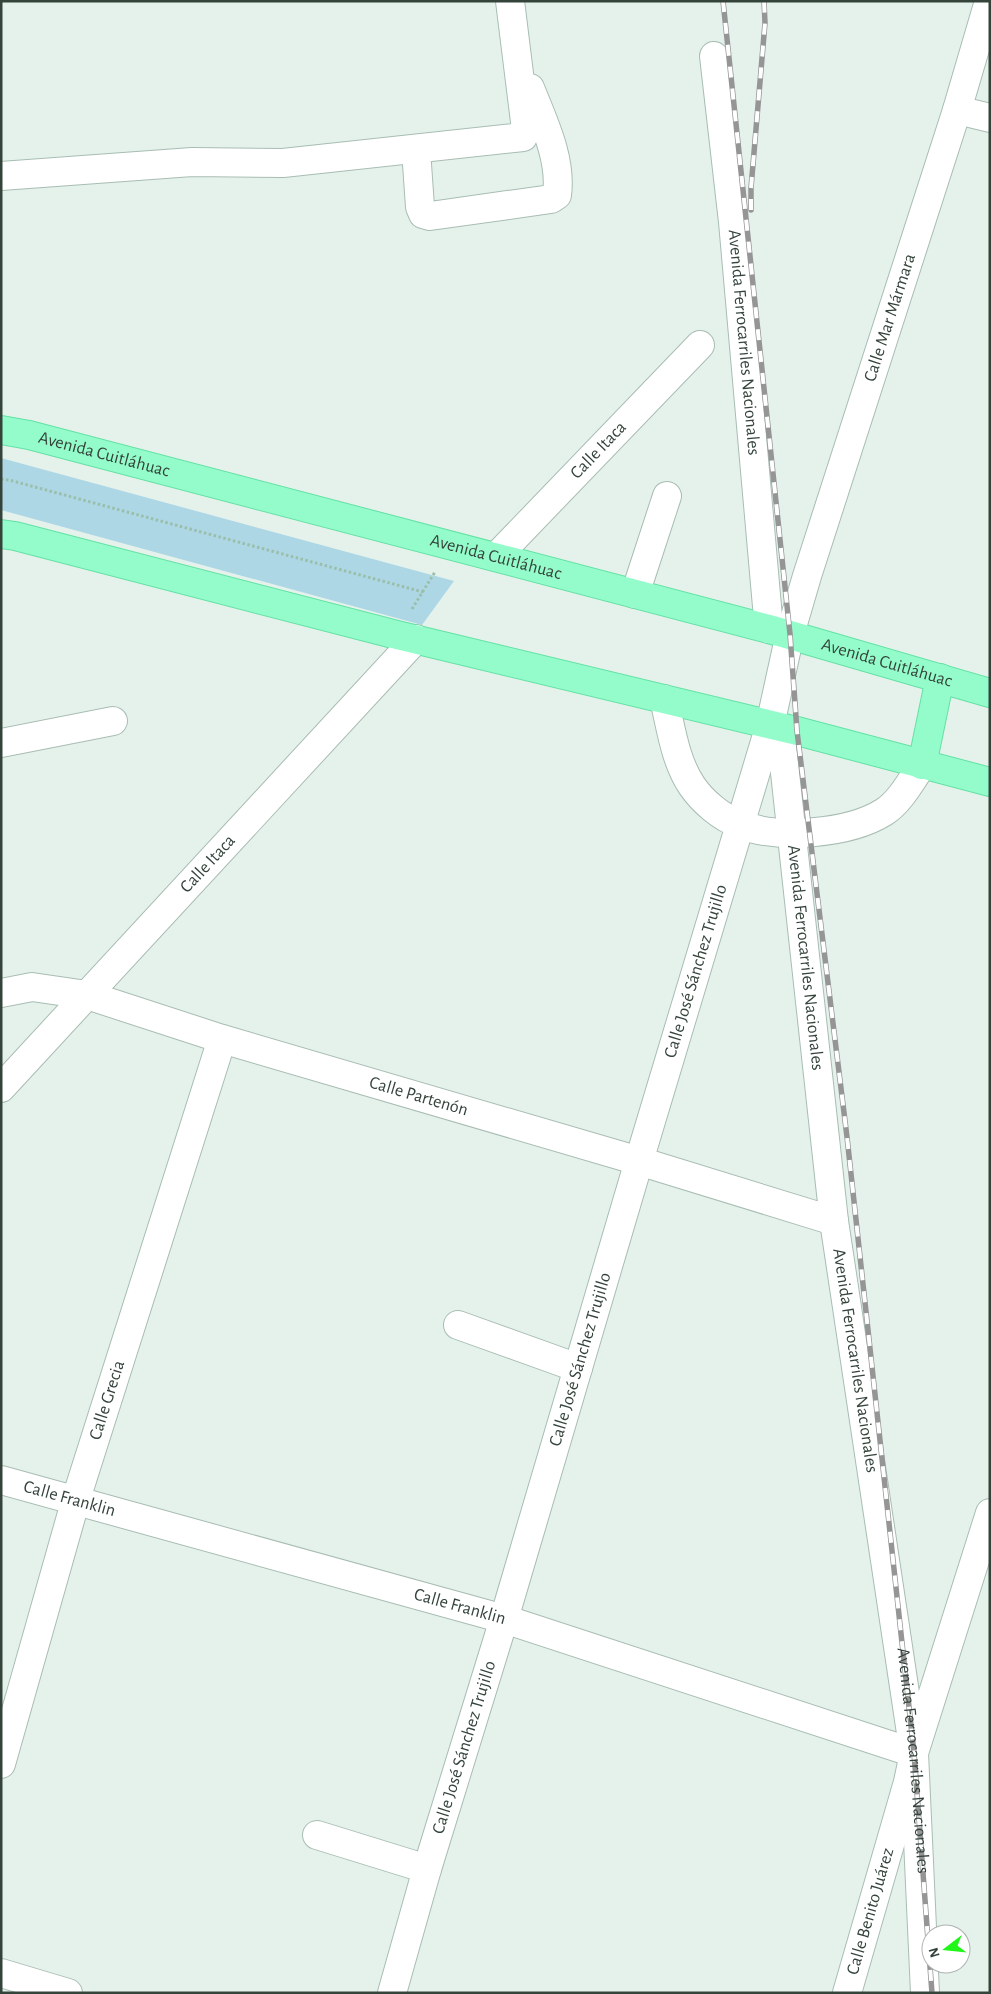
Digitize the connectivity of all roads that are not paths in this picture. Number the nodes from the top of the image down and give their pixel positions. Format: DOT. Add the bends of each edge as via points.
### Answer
graph roads {
  1 [pos="510,1"];
  2 [pos="989,1"];
  3 [pos="714,56"];
  4 [pos="518,58"];
  5 [pos="958,110"];
  6 [pos="990,118"];
  7 [pos="416,150"];
  8 [pos="1,176"];
  9 [pos="700,345"];
  10 [pos="1,430"];
  11 [pos="667,496"];
  12 [pos="1,534"];
  13 [pos="496,557"];
  14 [pos="635,594"];
  15 [pos="780,631"];
  16 [pos="407,637"];
  17 [pos="940,678"];
  18 [pos="990,693"];
  19 [pos="664,699"];
  20 [pos="113,721"];
  21 [pos="775,726"];
  22 [pos="1,743"];
  23 [pos="922,765"];
  24 [pos="990,782"];
  25 [pos="739,824"];
  26 [pos="792,833"];
  27 [pos="1,993"];
  28 [pos="86,994"];
  29 [pos="222,1040"];
  30 [pos="1,1088"];
  31 [pos="639,1161"];
  32 [pos="834,1221"];
  33 [pos="458,1325"];
  34 [pos="578,1368"];
  35 [pos="1,1480"];
  36 [pos="76,1499"];
  37 [pos="990,1513"];
  38 [pos="504,1619"];
  39 [pos="914,1753"];
  40 [pos="1,1764"];
  41 [pos="317,1835"];
  42 [pos="427,1869"];
  43 [pos="1,1973"];
  44 [pos="68,1993"];
  45 [pos="392,1993"];
  46 [pos="847,1993"];
  47 [pos="925,1993"];
  1 -- 4 [label="street"];
  2 -- 5 [label="street, Calle Mar Mármara"];
  3 -- 15 [label="street, Avenida Ferrocarriles Nacionales"];
  4 -- 7 [label="street" via="526,130 523,137"];
  4 -- 7 [label="street" via="550,137 559,185 557,195 551,199 430,216 422,214"];
  5 -- 6 [label="street"];
  5 -- 15 [label="street, Calle Mar Mármara" via="810,566"];
  7 -- 8 [label="street" via="283,163 192,162"];
  9 -- 13 [label="street, Calle Itaca"];
  10 -- 13 [label="main road, Avenida Cuitláhuac"];
  11 -- 14 [label="street"];
  12 -- 16 [label="main road"];
  13 -- 14 [label="main road, Avenida Cuitláhuac"];
  14 -- 15 [label="main road, Avenida Cuitláhuac"];
  15 -- 17 [label="main road, Avenida Cuitláhuac"];
  15 -- 21 [label="street"];
  16 -- 19 [label="main road"];
  16 -- 28 [label="street, Calle Itaca"];
  17 -- 18 [label="main road, Avenida Cuitláhuac"];
  17 -- 23 [label="main road"];
  19 -- 21 [label="main road"];
  19 -- 25 [label="street" via="679,758 692,786 711,808"];
  20 -- 22 [label="street"];
  21 -- 23 [label="main road"];
  21 -- 25 [label="street, Calle José Sánchez Trujillo"];
  21 -- 26 [label="street, Avenida Ferrocarriles Nacionales"];
  23 -- 24 [label="main road"];
  23 -- 26 [label="street" via="904,792 885,812 862,823 829,831"];
  25 -- 26 [label="street"];
  25 -- 31 [label="street, Calle José Sánchez Trujillo"];
  26 -- 32 [label="street, Avenida Ferrocarriles Nacionales"];
  27 -- 28 [label="street, Calle Partenón" via="32,987"];
  28 -- 29 [label="street, Calle Partenón"];
  28 -- 30 [label="street, Calle Itaca"];
  29 -- 31 [label="street, Calle Partenón"];
  29 -- 36 [label="street, Calle Grecia"];
  31 -- 32 [label="street, Calle Partenón"];
  31 -- 34 [label="street, Calle José Sánchez Trujillo"];
  32 -- 39 [label="street, Avenida Ferrocarriles Nacionales"];
  33 -- 34 [label="street"];
  34 -- 38 [label="street, Calle José Sánchez Trujillo"];
  35 -- 36 [label="street, Calle Franklin"];
  36 -- 38 [label="street, Calle Franklin"];
  36 -- 40 [label="street, Calle Grecia"];
  37 -- 39 [label="street, Calle Benito Juárez"];
  38 -- 39 [label="street, Calle Franklin"];
  38 -- 42 [label="street, Calle José Sánchez Trujillo"];
  39 -- 46 [label="street, Calle Benito Juárez"];
  39 -- 47 [label="street, Avenida Ferrocarriles Nacionales"];
  41 -- 42 [label="street"];
  42 -- 45 [label="street, Calle José Sánchez Trujillo"];
  43 -- 44 [label="street"];
}
